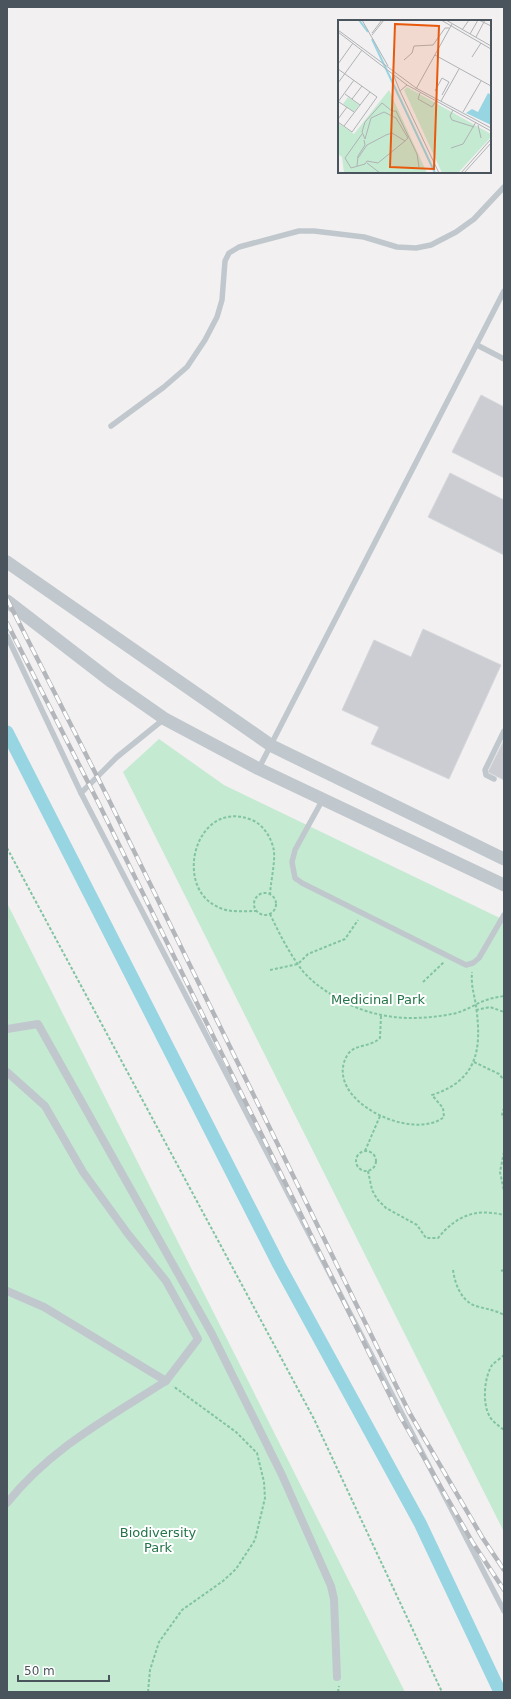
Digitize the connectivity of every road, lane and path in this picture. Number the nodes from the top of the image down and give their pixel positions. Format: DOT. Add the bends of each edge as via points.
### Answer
graph roads {
  1 [pos="504,187"];
  2 [pos="504,291"];
  3 [pos="477,345"];
  4 [pos="504,359"];
  5 [pos="111,426"];
  6 [pos="7,562"];
  7 [pos="7,602"];
  8 [pos="7,636"];
  9 [pos="165,719"];
  10 [pos="504,730"];
  11 [pos="272,746"];
  12 [pos="259,769"];
  13 [pos="494,779"];
  14 [pos="82,793"];
  15 [pos="323,799"];
  16 [pos="7,848"];
  17 [pos="504,859"];
  18 [pos="504,885"];
  19 [pos="270,894"];
  20 [pos="257,911"];
  21 [pos="362,913"];
  22 [pos="270,914"];
  23 [pos="504,915"];
  24 [pos="450,957"];
  25 [pos="473,963"];
  26 [pos="298,964"];
  27 [pos="270,970"];
  28 [pos="423,982"];
  29 [pos="504,996"];
  30 [pos="476,1005"];
  31 [pos="476,1010"];
  32 [pos="504,1012"];
  33 [pos="381,1016"];
  34 [pos="7,1030"];
  35 [pos="474,1062"];
  36 [pos="7,1072"];
  37 [pos="504,1080"];
  38 [pos="504,1108"];
  39 [pos="380,1116"];
  40 [pos="504,1119"];
  41 [pos="365,1151"];
  42 [pos="504,1152"];
  43 [pos="368,1171"];
  44 [pos="504,1191"];
  45 [pos="504,1215"];
  46 [pos="453,1270"];
  47 [pos="7,1290"];
  48 [pos="504,1314"];
  49 [pos="504,1355"];
  50 [pos="166,1382"];
  51 [pos="504,1430"];
  52 [pos="7,1503"];
  53 [pos="504,1611"];
  54 [pos="337,1677"];
  55 [pos="148,1692"];
  56 [pos="442,1692"];
  1 -- 5 [label="lane" via="474,219 456,232 416,248 397,247 364,237 299,231 251,243 229,253 225,261 222,300 217,317 187,367"];
  2 -- 3 [label="lane"];
  3 -- 4 [label="lane"];
  3 -- 11 [label="lane"];
  6 -- 11 [label="street"];
  7 -- 9 [label="street"];
  8 -- 14 [label="lane"];
  9 -- 12 [label="street"];
  9 -- 14 [label="lane" via="117,757"];
  10 -- 13 [label="lane" via="485,770 486,775"];
  11 -- 12 [label="lane"];
  11 -- 17 [label="street"];
  12 -- 15 [label="street"];
  14 -- 53 [label="lane"];
  15 -- 18 [label="street"];
  15 -- 21 [label="lane" via="295,850 292,862 295,878"];
  16 -- 56 [label="path" via="314,1419"];
  19 -- 20 [label="path" via="263,893 257,897 254,904"];
  19 -- 20 [label="path" via="274,851 265,829 255,821 242,816 227,816 214,821 199,841 195,857 194,882 204,900 218,908"];
  19 -- 22 [label="path" via="276,899 277,906"];
  20 -- 22 [label="path" via="263,915"];
  21 -- 24 [label="lane"];
  21 -- 26 [label="path" via="346,939 308,954"];
  22 -- 26 [label="path" via="281,938"];
  23 -- 25 [label="lane" via="482,954"];
  24 -- 25 [label="lane" via="466,965"];
  24 -- 28 [label="path"];
  25 -- 30 [label="path" via="472,988"];
  26 -- 27 [label="path"];
  26 -- 33 [label="path" via="312,981 340,1000"];
  29 -- 30 [label="path"];
  30 -- 31 [label="path"];
  30 -- 33 [label="path" via="454,1014 423,1018 400,1019"];
  31 -- 32 [label="path" via="490,1007"];
  31 -- 35 [label="path" via="478,1041"];
  33 -- 39 [label="path" via="380,1038 352,1050 344,1064 343,1072 344,1082 358,1101"];
  34 -- 54 [label="street" via="38,1024 212,1334 282,1475 331,1586 334,1599"];
  35 -- 37 [label="path" via="499,1074"];
  35 -- 39 [label="path" via="456,1083 432,1095 443,1108 444,1117 438,1122 407,1125"];
  36 -- 50 [label="street" via="44,1106 83,1172 166,1281 198,1339"];
  38 -- 40 [label="path"];
  39 -- 41 [label="path"];
  41 -- 43 [label="path" via="372,1153 376,1158 375,1165"];
  41 -- 43 [label="path" via="359,1153 356,1162 362,1170"];
  42 -- 44 [label="path" via="500,1172"];
  43 -- 45 [label="path" via="372,1190 377,1199 386,1208 417,1225 426,1238 438,1238 448,1226 476,1213 491,1212"];
  46 -- 48 [label="path" via="456,1286 474,1306"];
  47 -- 50 [label="street" via="44,1307"];
  49 -- 51 [label="path" via="492,1365 486,1397 490,1417"];
  50 -- 52 [label="street" via="76,1438 50,1458"];
  50 -- 55 [label="path" via="236,1432 257,1453 265,1498 255,1540 236,1569 223,1582 182,1610 159,1642 150,1670"];
}
